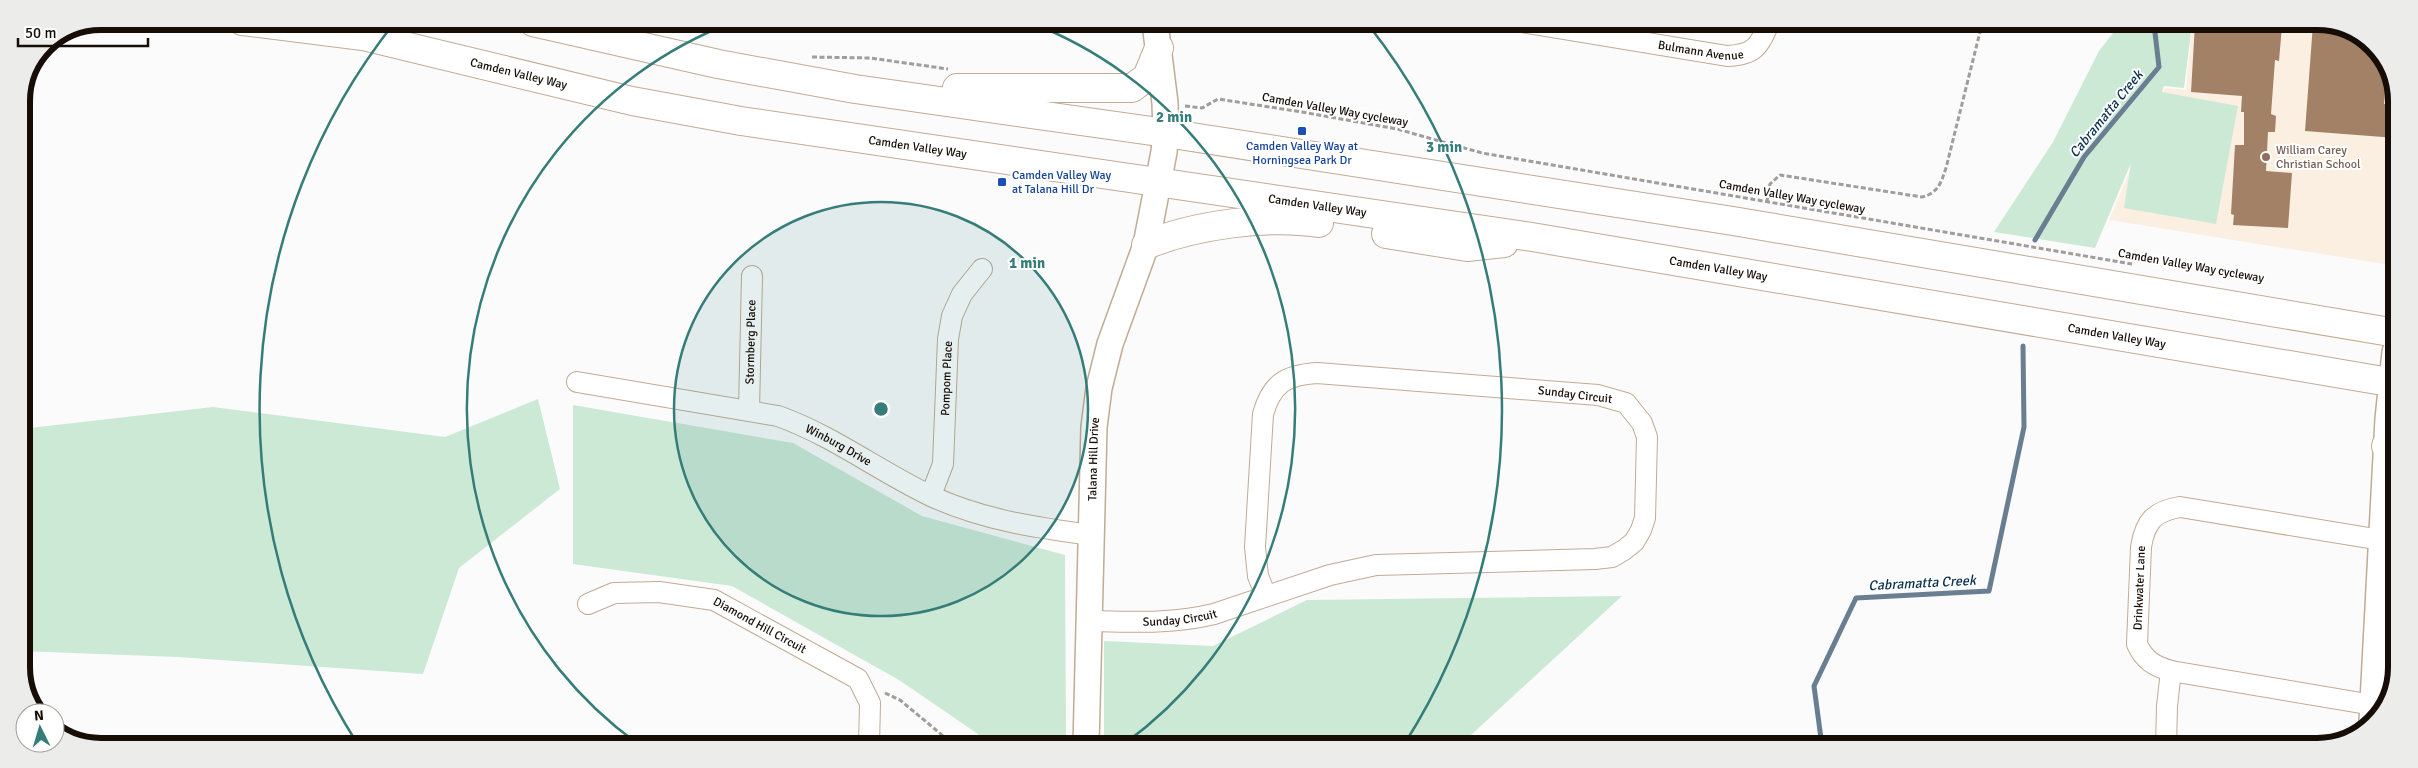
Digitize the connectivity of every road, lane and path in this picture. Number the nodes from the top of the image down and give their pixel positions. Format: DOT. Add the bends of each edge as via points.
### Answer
graph roads {
  1 [pos="315,30"];
  2 [pos="570,30"];
  3 [pos="1594,30"];
  4 [pos="1766,30"];
  5 [pos="1980,30"];
  6 [pos="1157,35"];
  7 [pos="804,57"];
  8 [pos="957,70"];
  9 [pos="757,71"];
  10 [pos="1188,106"];
  11 [pos="1166,133"];
  12 [pos="1158,182"];
  13 [pos="1767,202"];
  14 [pos="1532,237"];
  15 [pos="1146,246"];
  16 [pos="2139,265"];
  17 [pos="982,269"];
  18 [pos="752,276"];
  19 [pos="2388,332"];
  20 [pos="577,382"];
  21 [pos="2388,382"];
  22 [pos="749,410"];
  23 [pos="2388,472"];
  24 [pos="931,495"];
  25 [pos="1092,535"];
  26 [pos="2381,540"];
  27 [pos="1266,596"];
  28 [pos="588,604"];
  29 [pos="1091,621"];
  30 [pos="2171,671"];
  31 [pos="858,679"];
  32 [pos="2372,711"];
  33 [pos="2371,713"];
  34 [pos="869,738"];
  35 [pos="946,738"];
  36 [pos="1086,738"];
  37 [pos="2166,738"];
  1 -- 12 [label="main road, Camden Valley Way" via="363,36 632,101 741,121"];
  2 -- 9 [label="main road"];
  3 -- 4 [label="street, Bulmann Avenue" via="1737,56 1757,47"];
  5 -- 13 [label="path" via="1946,168 1939,188 1931,195 1922,197 1780,175 1770,184"];
  6 -- 9 [label="main road" via="1147,77 1132,88 976,90"];
  6 -- 11 [label="street, Talana Hill Drive"];
  7 -- 8 [label="path" via="870,58"];
  9 -- 11 [label="main road" via="865,90"];
  10 -- 13 [label="path, Camden Valley Way cycleway" via="1202,108 1218,99 1302,112 1398,130 1482,154"];
  11 -- 12 [label="street, Talana Hill Drive"];
  11 -- 19 [label="main road" via="1761,226"];
  12 -- 14 [label="main road, Camden Valley Way"];
  12 -- 15 [label="street, Talana Hill Drive"];
  13 -- 16 [label="path, Camden Valley Way cycleway"];
  14 -- 15 [label="main road" via="1510,243 1467,247 1286,220 1187,231"];
  14 -- 21 [label="main road, Camden Valley Way"];
  15 -- 25 [label="street, Talana Hill Drive" via="1110,344 1099,388 1094,427"];
  17 -- 24 [label="street, Pompom Place" via="962,294 952,316 948,339 943,464"];
  18 -- 22 [label="street, Stormberg Place"];
  20 -- 22 [label="street, Winburg Drive"];
  22 -- 24 [label="street, Winburg Drive" via="805,426"];
  23 -- 26 [label="street"];
  24 -- 25 [label="street, Winburg Drive" via="956,507 1026,527"];
  25 -- 29 [label="street, Talana Hill Drive"];
  26 -- 30 [label="street, Drinkwater Lane" via="2180,507 2161,511 2153,516 2143,534 2137,644 2148,661"];
  26 -- 32 [label="street"];
  27 -- 27 [label="street, Sunday Circuit" via="1258,576 1255,547 1263,414 1268,399 1286,379 1300,374 1317,374 1598,395 1626,404 1642,422 1647,437 1645,518 1634,542 1612,557 1376,565 1330,575"];
  27 -- 29 [label="street, Sunday Circuit" via="1195,618 1150,623"];
  28 -- 31 [label="street, Diamond Hill Circuit" via="614,594 659,592 714,600"];
  29 -- 36 [label="street, Talana Hill Drive"];
  30 -- 33 [label="street, Drinkwater Lane"];
  30 -- 37 [label="street"];
  31 -- 34 [label="street" via="870,703"];
  31 -- 35 [label="path" via="900,700"];
}
